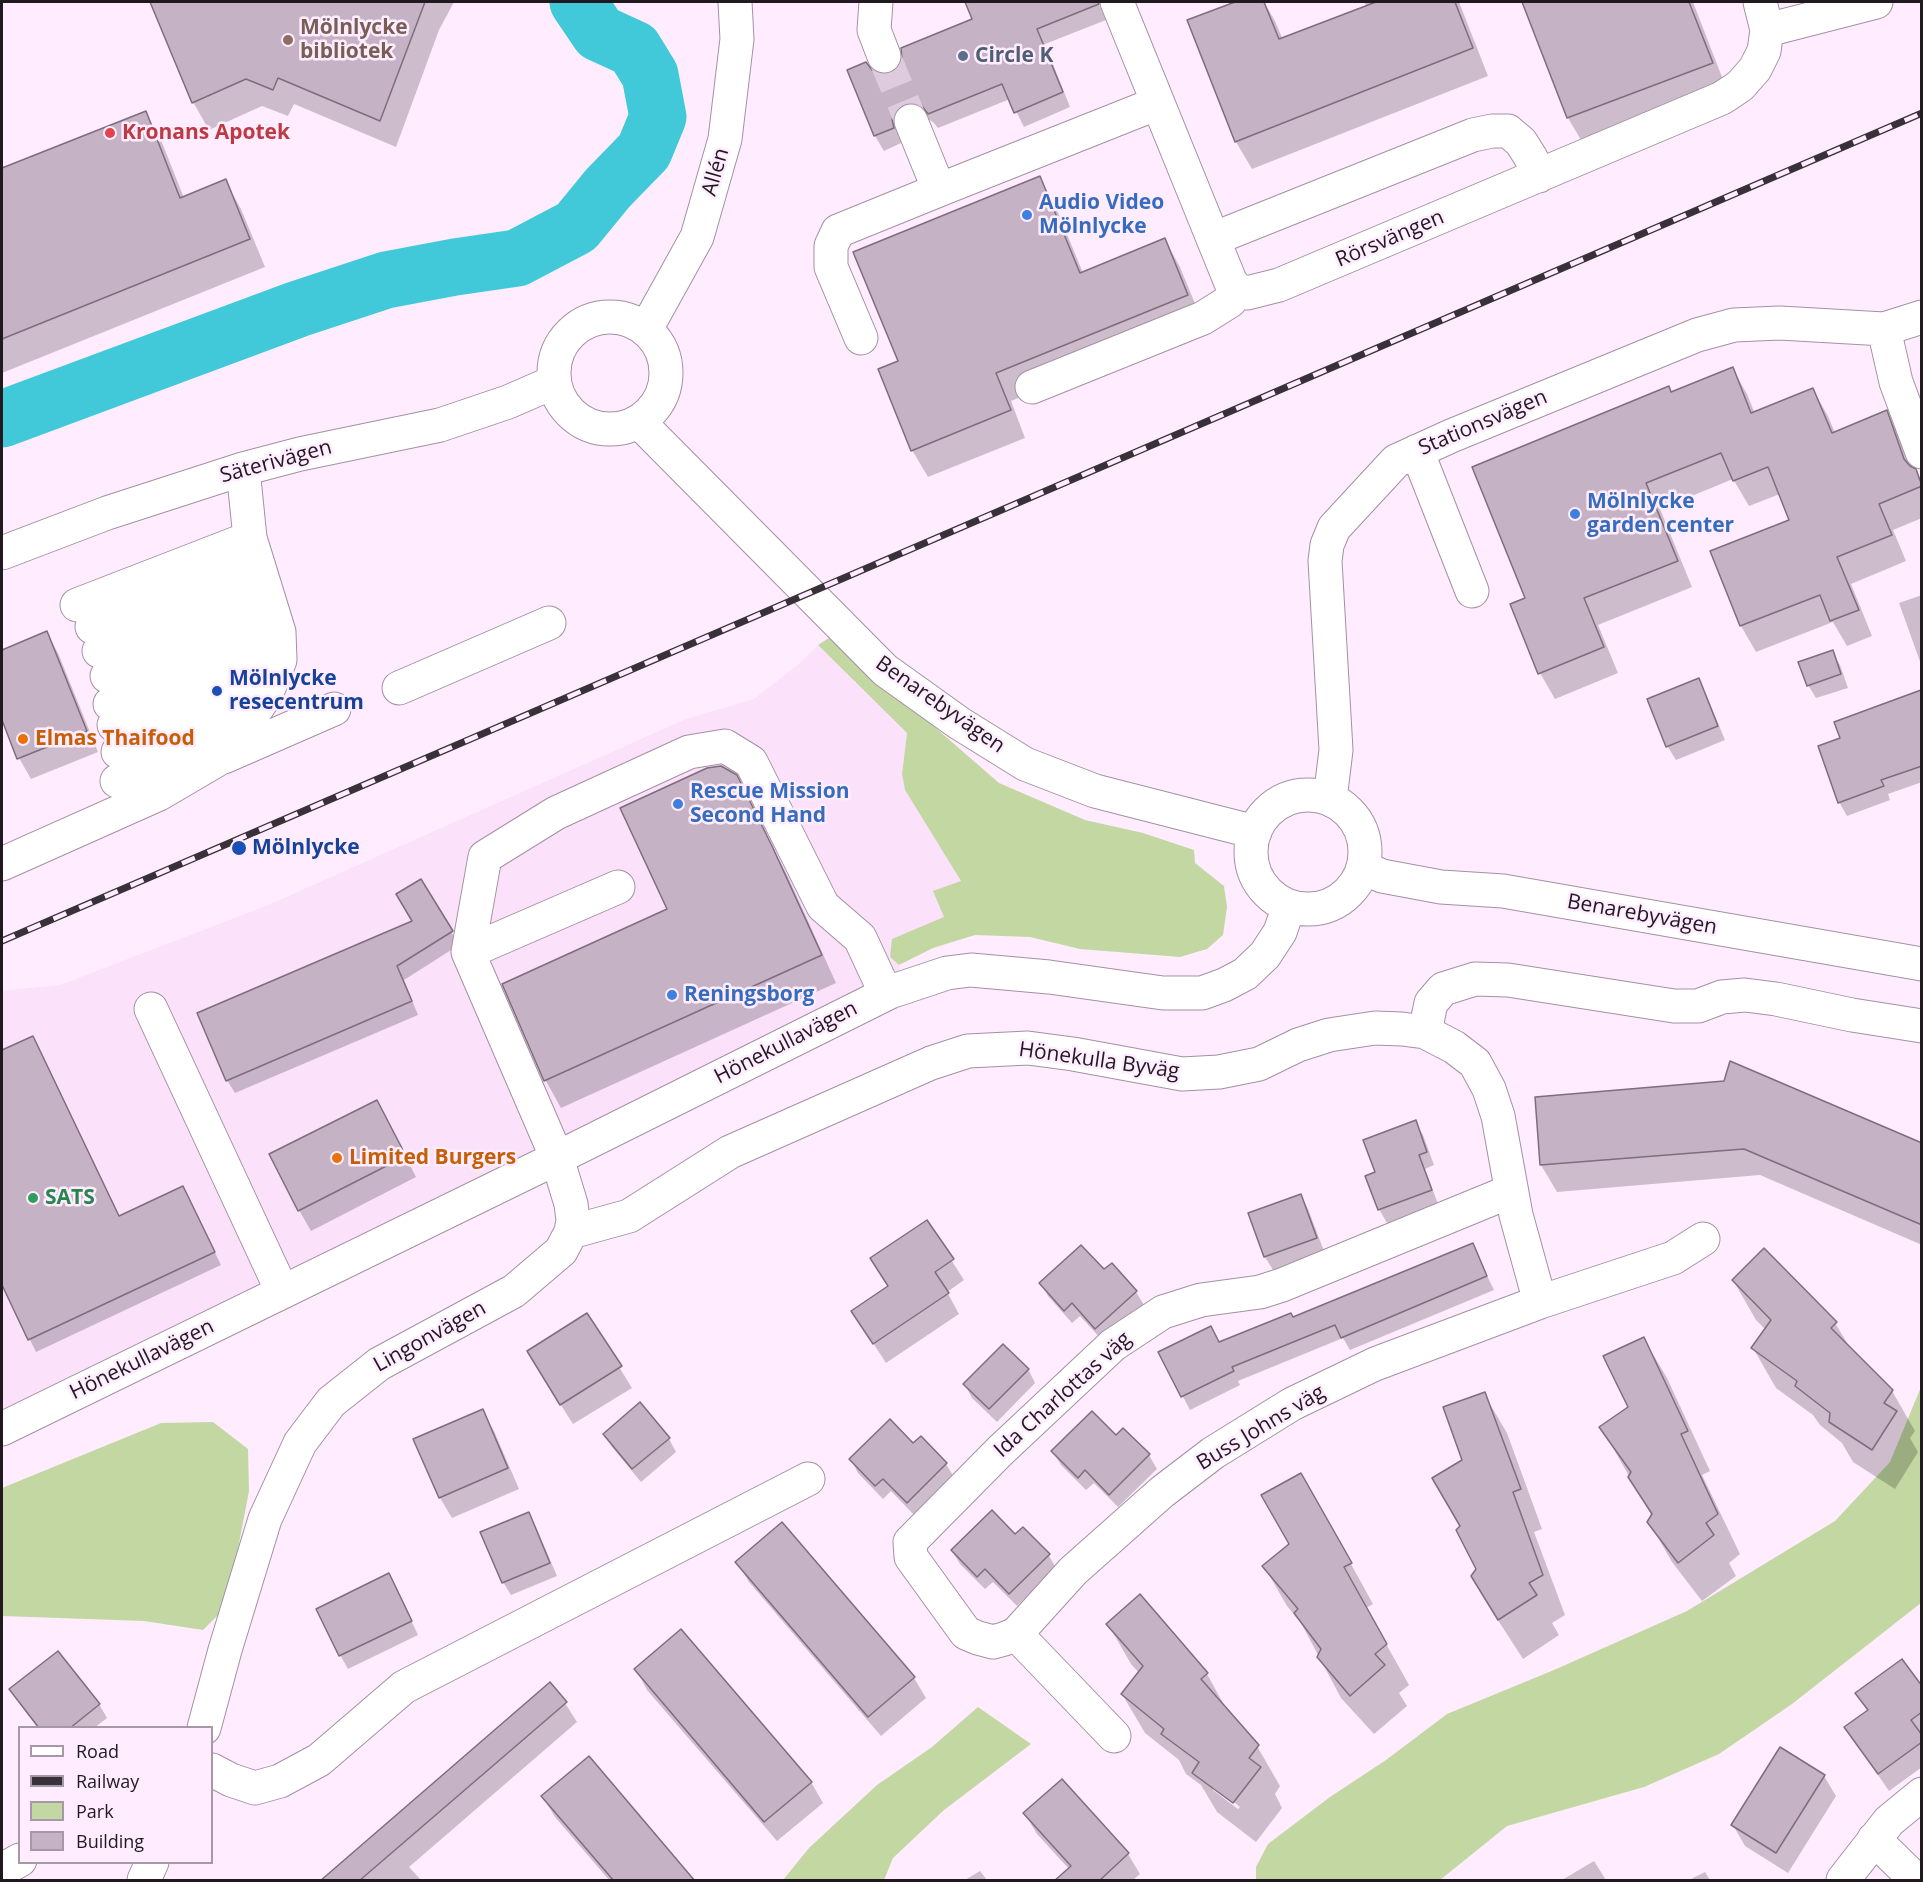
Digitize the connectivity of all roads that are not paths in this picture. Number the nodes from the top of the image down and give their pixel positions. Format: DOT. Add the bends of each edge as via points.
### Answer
graph roads {
  1 [pos="735,2"];
  2 [pos="876,2"];
  3 [pos="1118,2"];
  4 [pos="1876,2"];
  5 [pos="1763,16"];
  6 [pos="884,56"];
  7 [pos="1158,103"];
  8 [pos="911,121"];
  9 [pos="1539,176"];
  10 [pos="939,189"];
  11 [pos="1213,239"];
  12 [pos="1238,290"];
  13 [pos="1922,317"];
  14 [pos="646,329"];
  15 [pos="1884,329"];
  16 [pos="861,339"];
  17 [pos="554,382"];
  18 [pos="1032,387"];
  19 [pos="639,422"];
  20 [pos="1417,451"];
  21 [pos="1922,452"];
  22 [pos="243,470"];
  23 [pos="2,553"];
  24 [pos="1472,591"];
  25 [pos="266,596"];
  26 [pos="549,623"];
  27 [pos="399,688"];
  28 [pos="104,690"];
  29 [pos="266,695"];
  30 [pos="334,708"];
  31 [pos="241,731"];
  32 [pos="217,760"];
  33 [pos="1330,799"];
  34 [pos="1255,831"];
  35 [pos="2,864"];
  36 [pos="1364,868"];
  37 [pos="618,887"];
  38 [pos="1289,906"];
  39 [pos="468,952"];
  40 [pos="1922,964"];
  41 [pos="886,994"];
  42 [pos="151,1009"];
  43 [pos="1922,1026"];
  44 [pos="1425,1032"];
  45 [pos="557,1158"];
  46 [pos="1511,1191"];
  47 [pos="571,1232"];
  48 [pos="1703,1239"];
  49 [pos="282,1291"];
  50 [pos="1540,1302"];
  51 [pos="2,1429"];
  52 [pos="808,1479"];
  53 [pos="1016,1634"];
  54 [pos="205,1726"];
  55 [pos="1114,1736"];
  56 [pos="213,1771"];
  57 [pos="1922,1794"];
  58 [pos="1874,1839"];
  59 [pos="18,1861"];
  60 [pos="152,1864"];
  61 [pos="2,1870"];
  62 [pos="144,1881"];
  63 [pos="1843,1881"];
  64 [pos="1916,1881"];
  1 -- 14 [label="street, Allén" via="737,39 725,139 697,237"];
  2 -- 6 [label="street" via="874,30"];
  3 -- 7 [label="street"];
  4 -- 5 [label="street"];
  5 -- 9 [label="street, Rörsvängen" via="1764,51 1740,86 1722,98"];
  7 -- 10 [label="street"];
  7 -- 11 [label="street"];
  8 -- 10 [label="street"];
  9 -- 11 [label="street" via="1521,142 1508,131 1492,131 1473,135"];
  9 -- 12 [label="street, Rörsvängen" via="1279,285 1247,293"];
  10 -- 16 [label="street" via="838,231 831,246 831,267"];
  11 -- 12 [label="street" via="1231,283"];
  12 -- 18 [label="street" via="1230,301 1203,318"];
  13 -- 15 [label="street, Stationsvägen"];
  14 -- 17 [label="street" via="626,319 603,317 581,324 564,340 555,360"];
  14 -- 19 [label="street" via="665,359 666,377 662,395"];
  15 -- 20 [label="street, Stationsvägen" via="1780,323 1734,325 1697,335"];
  15 -- 21 [label="street" via="1896,382"];
  17 -- 19 [label="street" via="559,398 582,422 600,429 620,429"];
  17 -- 22 [label="street, Säterivägen" via="440,425 300,453"];
  19 -- 34 [label="street, Benarebyvägen" via="885,670 959,723 1025,764 1095,791"];
  20 -- 24 [label="street"];
  20 -- 33 [label="street, Stationsvägen" via="1396,461 1365,493 1334,528 1327,545 1336,750"];
  22 -- 23 [label="street, Säterivägen" via="107,513"];
  22 -- 25 [label="street"];
  25 -- 28 [label="street"];
  25 -- 28 [label="street"];
  25 -- 28 [label="street" via="172,676"];
  25 -- 29 [label="street"];
  26 -- 27 [label="street"];
  28 -- 29 [label="street"];
  28 -- 31 [label="street"];
  29 -- 31 [label="street"];
  30 -- 32 [label="street"];
  31 -- 32 [label="street"];
  32 -- 35 [label="street" via="159,794"];
  33 -- 34 [label="street" via="1307,794 1285,799 1267,812"];
  33 -- 36 [label="street" via="1348,810 1360,827 1366,847"];
  34 -- 38 [label="street" via="1251,854 1256,876 1269,895"];
  36 -- 38 [label="street" via="1353,889 1335,903 1312,909"];
  36 -- 40 [label="street, Benarebyvägen" via="1382,876 1441,887 1503,891"];
  37 -- 39 [label="street"];
  38 -- 41 [label="street, Hönekullavägen" via="1280,932 1265,955 1245,974 1202,993 1163,993 970,970 947,973"];
  39 -- 41 [label="street" via="485,858 556,813 689,752 725,746 751,762 823,906 860,938"];
  39 -- 45 [label="street"];
  41 -- 45 [label="street, Hönekullavägen"];
  42 -- 49 [label="street"];
  43 -- 44 [label="street" via="1745,995 1698,1006 1674,1006 1508,980 1475,980 1443,990 1431,1003"];
  44 -- 46 [label="street, Hönekulla Byväg" via="1475,1063 1498,1116"];
  44 -- 47 [label="street, Hönekulla Byväg" via="1376,1028 1329,1035 1259,1064 1182,1074 1028,1048 968,1051 931,1063 730,1152 630,1216"];
  45 -- 47 [label="street" via="571,1204"];
  45 -- 49 [label="street, Hönekullavägen"];
  46 -- 50 [label="street, Hönekulla Byväg"];
  46 -- 53 [label="street, Ida Charlottas väg" via="1282,1285 1201,1300 1163,1312 1113,1345 910,1542 911,1557 966,1633 993,1642"];
  47 -- 54 [label="street, Lingonvägen" via="561,1251 514,1291 379,1364 331,1402 300,1443 265,1519"];
  48 -- 50 [label="street, Buss Johns väg" via="1673,1258"];
  49 -- 51 [label="street, Hönekullavägen"];
  50 -- 53 [label="street, Buss Johns väg" via="1375,1364 1292,1404 1213,1453 1073,1570"];
  52 -- 56 [label="street" via="404,1687 320,1760 280,1781 255,1788"];
  53 -- 55 [label="street"];
  57 -- 58 [label="street"];
  58 -- 63 [label="street"];
  58 -- 64 [label="street"];
  59 -- 61 [label="street"];
  60 -- 62 [label="street"];
}
